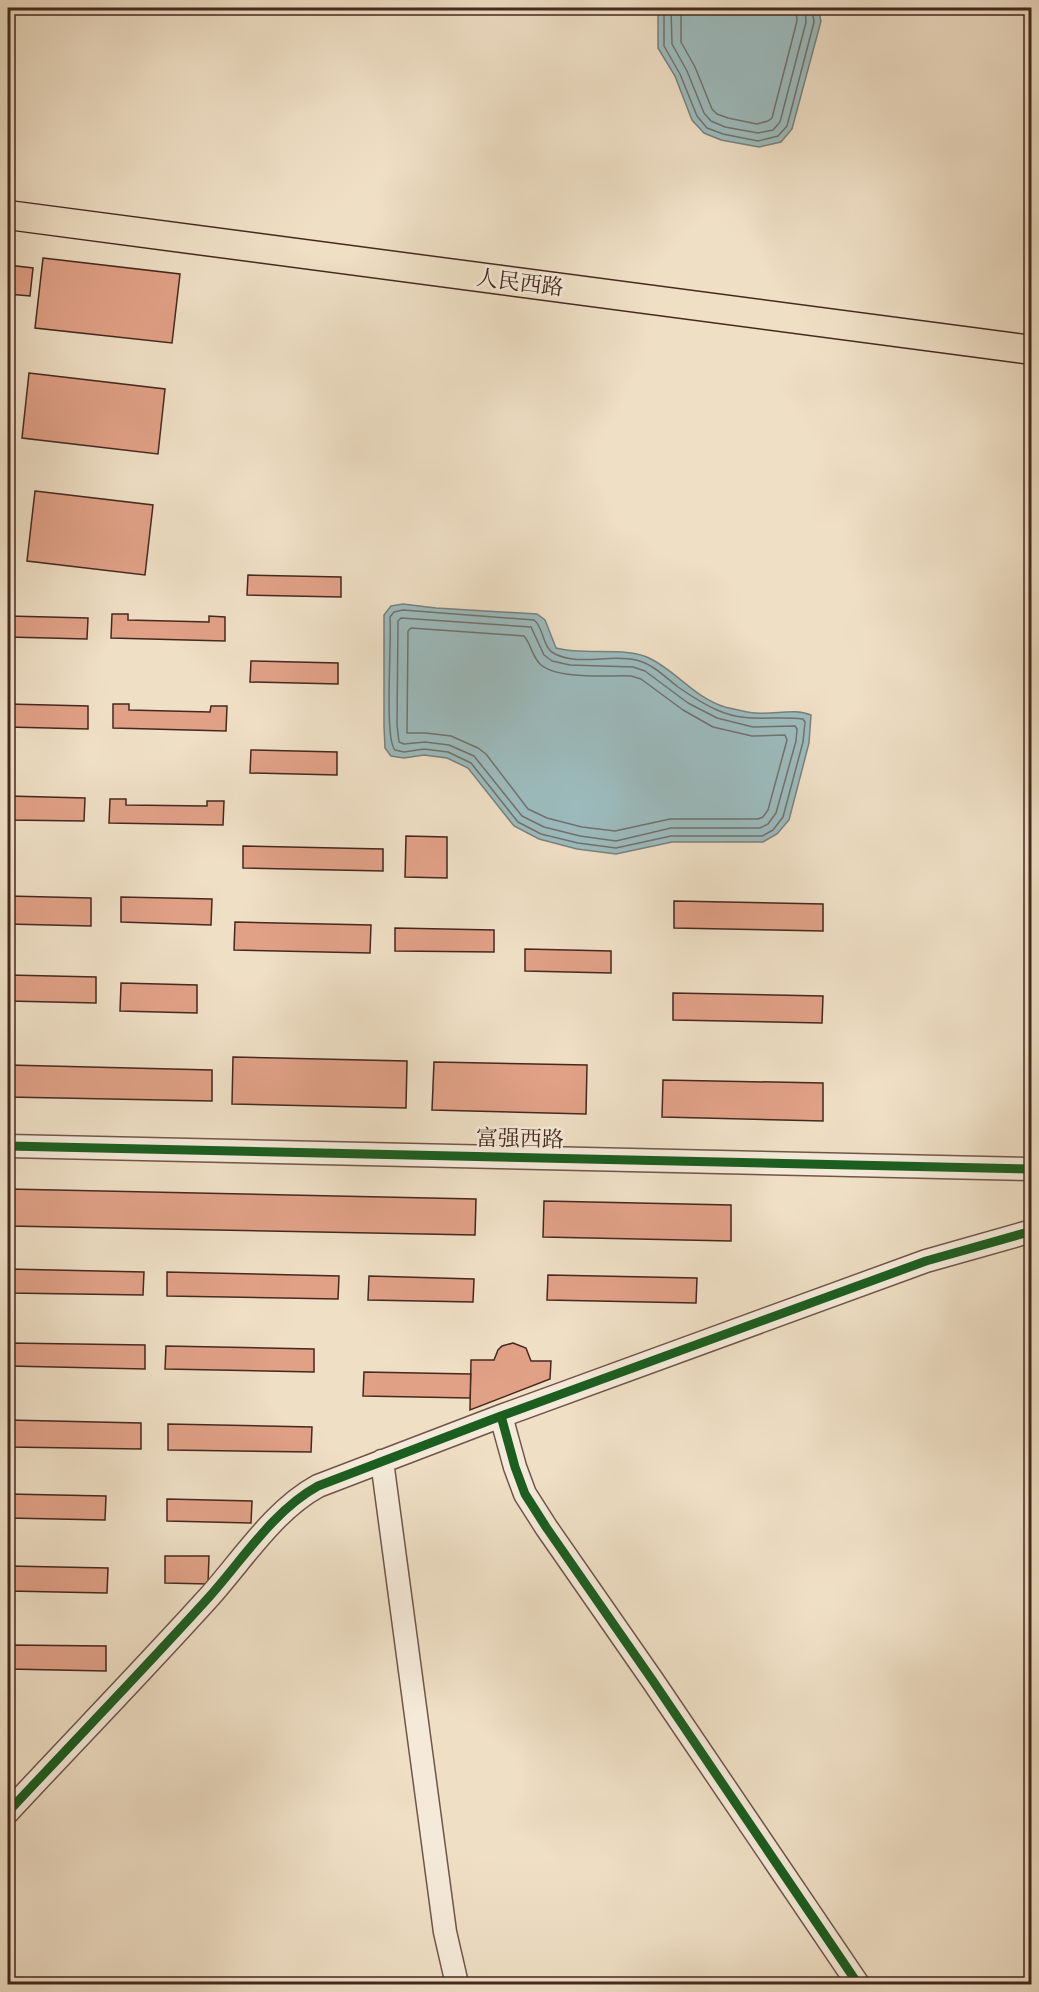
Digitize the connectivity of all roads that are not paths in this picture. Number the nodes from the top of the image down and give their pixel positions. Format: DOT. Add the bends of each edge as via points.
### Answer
graph roads {
  1 [pos="8,215"];
  2 [pos="1032,350"];
  3 [pos="8,1146"];
  4 [pos="1032,1169"];
  5 [pos="1032,1231"];
  6 [pos="501,1416"];
  7 [pos="382,1461"];
  8 [pos="8,1812"];
  9 [pos="457,1984"];
  10 [pos="858,1984"];
  1 -- 2 [label="main road, 人民西路"];
  3 -- 4 [label="street, 富强西路"];
  5 -- 6 [label="street" via="926,1261"];
  6 -- 7 [label="street"];
  6 -- 10 [label="street" via="525,1494 540,1519"];
  7 -- 8 [label="street" via="318,1486 286,1508 210,1596"];
  7 -- 9 [label="street" via="445,1932"];
}
